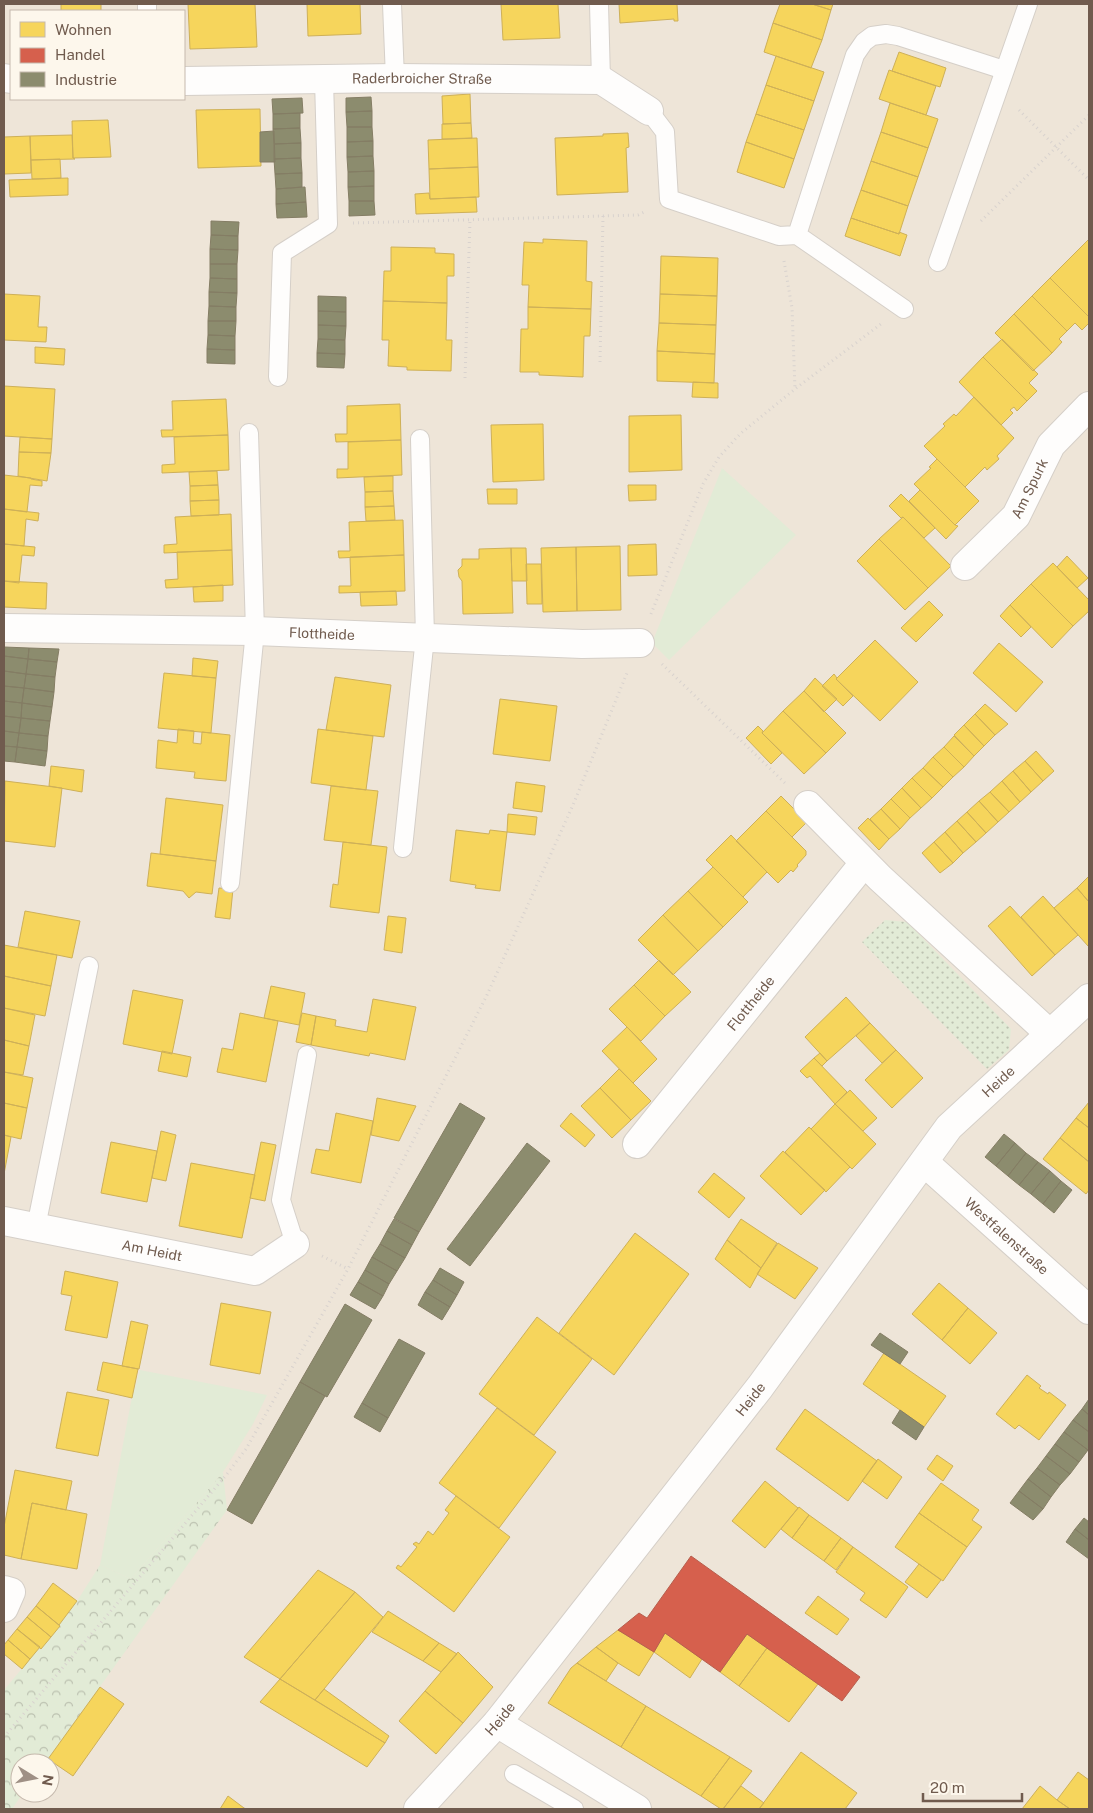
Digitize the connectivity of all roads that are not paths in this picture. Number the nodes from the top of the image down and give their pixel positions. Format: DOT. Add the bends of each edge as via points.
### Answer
graph roads {
  1 [pos="392,4"];
  2 [pos="599,4"];
  3 [pos="1028,4"];
  4 [pos="1004,70"];
  5 [pos="395,78"];
  6 [pos="324,80"];
  7 [pos="601,80"];
  8 [pos="185,81"];
  9 [pos="650,110"];
  10 [pos="788,235"];
  11 [pos="938,262"];
  12 [pos="904,309"];
  13 [pos="278,377"];
  14 [pos="1089,406"];
  15 [pos="250,433"];
  16 [pos="420,439"];
  17 [pos="966,566"];
  18 [pos="4,628"];
  19 [pos="255,630"];
  20 [pos="425,637"];
  21 [pos="640,643"];
  22 [pos="808,804"];
  23 [pos="402,848"];
  24 [pos="864,863"];
  25 [pos="230,883"];
  26 [pos="89,966"];
  27 [pos="1089,998"];
  28 [pos="1050,1034"];
  29 [pos="307,1055"];
  30 [pos="637,1144"];
  31 [pos="924,1162"];
  32 [pos="4,1221"];
  33 [pos="36,1228"];
  34 [pos="294,1244"];
  35 [pos="1089,1310"];
  36 [pos="4,1590"];
  37 [pos="4,1608"];
  38 [pos="497,1723"];
  39 [pos="514,1774"];
  40 [pos="418,1809"];
  41 [pos="574,1809"];
  42 [pos="638,1809"];
  1 -- 5 [label="lane"];
  2 -- 7 [label="lane"];
  3 -- 4 [label="lane"];
  4 -- 10 [label="lane" via="898,36 880,34 864,42 855,55"];
  4 -- 11 [label="lane"];
  5 -- 6 [label="street, Raderbroicher Straße"];
  5 -- 7 [label="street, Raderbroicher Straße"];
  6 -- 8 [label="street, Raderbroicher Straße"];
  6 -- 13 [label="lane" via="328,224 282,253"];
  7 -- 9 [label="street"];
  9 -- 10 [label="lane" via="665,132 668,199"];
  10 -- 12 [label="lane"];
  14 -- 17 [label="street, Am Spurk" via="1051,445 1016,516"];
  15 -- 19 [label="lane"];
  16 -- 20 [label="lane"];
  18 -- 19 [label="street, Flottheide"];
  19 -- 20 [label="street, Flottheide"];
  19 -- 25 [label="lane"];
  20 -- 21 [label="street, Flottheide" via="582,644"];
  20 -- 23 [label="lane"];
  22 -- 24 [label="street"];
  24 -- 28 [label="street"];
  24 -- 30 [label="street, Flottheide"];
  26 -- 33 [label="lane"];
  27 -- 28 [label="street, Heide"];
  28 -- 31 [label="street, Heide" via="949,1127"];
  29 -- 34 [label="lane" via="281,1200"];
  31 -- 35 [label="street, Westfalenstraße"];
  31 -- 38 [label="street, Heide" via="760,1387"];
  32 -- 33 [label="street, Am Heidt"];
  33 -- 34 [label="street, Am Heidt" via="254,1271"];
  36 -- 37 [label="street" via="10,1592"];
  38 -- 40 [label="street, Heide"];
  38 -- 42 [label="street"];
  39 -- 41 [label="lane"];
}
